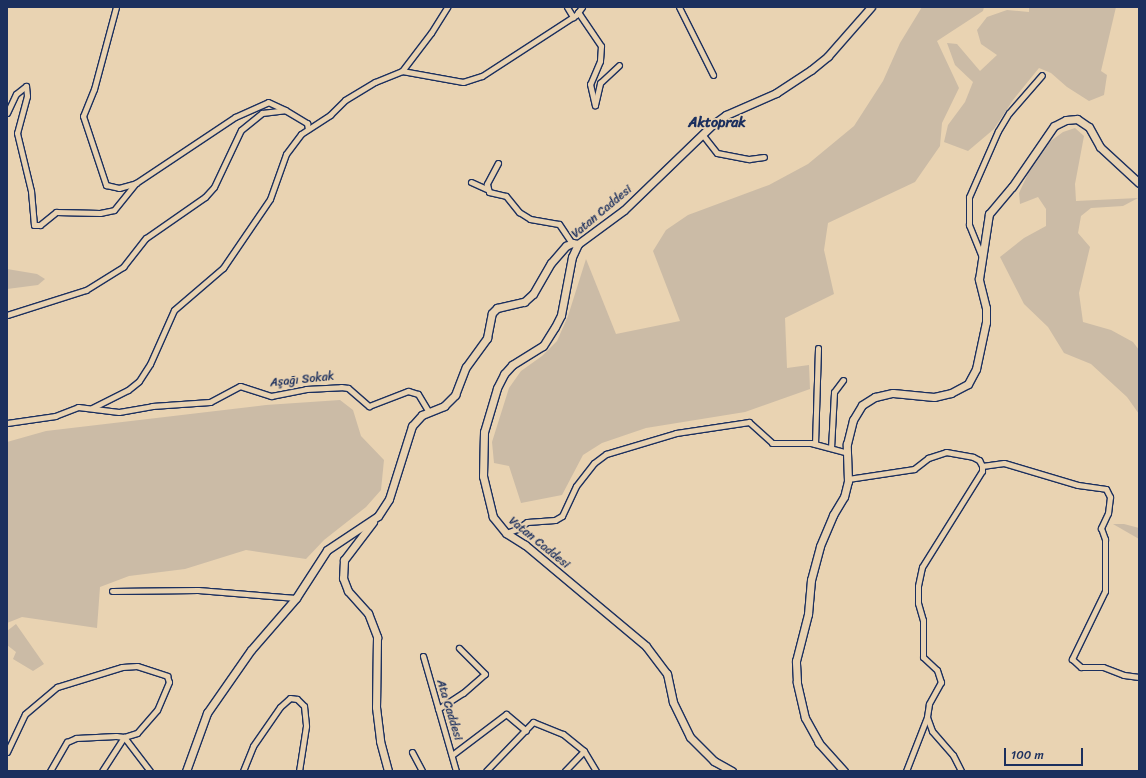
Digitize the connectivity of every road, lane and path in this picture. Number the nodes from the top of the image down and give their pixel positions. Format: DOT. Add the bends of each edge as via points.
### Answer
graph roads {
  1 [pos="116,7"];
  2 [pos="447,7"];
  3 [pos="567,7"];
  4 [pos="582,7"];
  5 [pos="679,7"];
  6 [pos="871,7"];
  7 [pos="578,12"];
  8 [pos="573,17"];
  9 [pos="619,65"];
  10 [pos="402,71"];
  11 [pos="713,75"];
  12 [pos="1042,75"];
  13 [pos="285,110"];
  14 [pos="7,113"];
  15 [pos="308,129"];
  16 [pos="702,134"];
  17 [pos="764,157"];
  18 [pos="498,163"];
  19 [pos="471,182"];
  20 [pos="136,183"];
  21 [pos="1139,183"];
  22 [pos="487,189"];
  23 [pos="575,243"];
  24 [pos="983,258"];
  25 [pos="7,315"];
  26 [pos="818,348"];
  27 [pos="843,380"];
  28 [pos="92,408"];
  29 [pos="429,412"];
  30 [pos="7,423"];
  31 [pos="815,444"];
  32 [pos="831,448"];
  33 [pos="848,453"];
  34 [pos="982,466"];
  35 [pos="848,479"];
  36 [pos="378,516"];
  37 [pos="506,533"];
  38 [pos="112,591"];
  39 [pos="296,598"];
  40 [pos="459,648"];
  41 [pos="423,656"];
  42 [pos="1139,677"];
  43 [pos="438,709"];
  44 [pos="927,717"];
  45 [pos="526,731"];
  46 [pos="124,737"];
  47 [pos="584,751"];
  48 [pos="7,752"];
  49 [pos="412,752"];
  50 [pos="452,755"];
  51 [pos="50,771"];
  52 [pos="102,771"];
  53 [pos="150,771"];
  54 [pos="186,771"];
  55 [pos="243,771"];
  56 [pos="299,771"];
  57 [pos="388,771"];
  58 [pos="422,771"];
  59 [pos="456,771"];
  60 [pos="486,771"];
  61 [pos="565,771"];
  62 [pos="596,771"];
  63 [pos="732,771"];
  64 [pos="844,771"];
  65 [pos="906,771"];
  66 [pos="961,771"];
  1 -- 20 [label="street" via="94,89 83,116 106,185 118,188"];
  2 -- 10 [label="street"];
  3 -- 8 [label="street"];
  4 -- 7 [label="street"];
  5 -- 11 [label="street"];
  6 -- 16 [label="street, Vatan Caddesi" via="828,56 797,82 726,116"];
  7 -- 8 [label="street"];
  7 -- 9 [label="street" via="601,46 600,61 590,84 594,105 600,83"];
  8 -- 10 [label="street" via="476,78 463,82"];
  10 -- 15 [label="street, Aşağı Sokak" via="375,82 345,100 330,115"];
  12 -- 24 [label="street" via="1009,113 998,131 969,196 969,225"];
  13 -- 15 [label="street" via="307,123"];
  13 -- 20 [label="street" via="268,102 260,104 235,117"];
  13 -- 25 [label="street" via="262,113 241,130 214,187 205,197 146,238 123,266 86,290"];
  14 -- 20 [label="street" via="16,94 26,86 27,96 18,133 31,191 34,225 40,225 56,212 100,213 114,210"];
  15 -- 28 [label="street, Aşağı Sokak" via="286,154 270,199 223,268 174,310 150,364 139,381 128,390"];
  16 -- 17 [label="street" via="717,153 749,159"];
  16 -- 23 [label="street, Vatan Caddesi" via="624,210"];
  18 -- 22 [label="street"];
  19 -- 22 [label="street"];
  21 -- 24 [label="street" via="1100,147 1088,127 1078,119 1066,120 1054,126 1012,187 989,214"];
  22 -- 23 [label="street" via="489,192 506,196 519,212 530,219 559,224"];
  23 -- 29 [label="street" via="551,263 524,302 497,308 492,313 486,338 466,367 455,395 444,406"];
  23 -- 37 [label="street, Vatan Caddesi" via="561,315 555,327 543,346 512,365 504,374 489,410 482,451 483,476 493,517"];
  24 -- 33 [label="street" via="978,279 986,308 986,322 976,369 968,384 951,393 934,397 893,393 875,397 862,405 853,420"];
  26 -- 31 [label="street"];
  27 -- 32 [label="street" via="834,392"];
  28 -- 29 [label="street, Aşağı Sokak" via="119,412 152,406 210,402 240,386 271,396 306,389 341,387 348,388 369,406 401,392 413,392 423,400"];
  28 -- 30 [label="street, Aşağı Sokak" via="78,407 55,416"];
  29 -- 36 [label="street" via="412,426 392,492"];
  31 -- 32 [label="street"];
  31 -- 37 [label="street" via="772,443 749,422 676,433 636,444 606,454 594,464 576,486 562,516 555,520 527,522"];
  32 -- 33 [label="street"];
  33 -- 35 [label="street"];
  34 -- 35 [label="street" via="979,460 973,457 946,452 928,458 914,469"];
  34 -- 42 [label="street" via="1004,463 1078,485 1106,489 1110,497 1108,514 1101,528 1105,539 1105,591 1072,659 1081,667 1103,667 1124,675"];
  34 -- 44 [label="street" via="982,471 948,528 930,552 919,576 918,602 923,620 923,657 937,670 941,682 929,704"];
  35 -- 64 [label="street" via="844,497 832,514 820,546 811,580 808,614 796,661 797,682 806,718 819,743"];
  36 -- 39 [label="street" via="327,550"];
  36 -- 57 [label="street" via="344,560 343,578 348,591 368,613 377,637 376,707 380,741"];
  37 -- 63 [label="street, Vatan Caddesi" via="525,545 646,646 667,674 672,702 690,738 714,761"];
  38 -- 39 [label="street" via="198,590"];
  39 -- 54 [label="street" via="251,650 207,713"];
  40 -- 43 [label="street" via="485,674 464,693"];
  41 -- 43 [label="street, Ata Caddesi"];
  43 -- 50 [label="street, Ata Caddesi"];
  44 -- 65 [label="street"];
  44 -- 66 [label="street" via="932,731 953,755"];
  45 -- 47 [label="street" via="533,722 544,725 563,734"];
  45 -- 50 [label="street" via="506,714"];
  45 -- 60 [label="street"];
  46 -- 48 [label="street" via="137,733 156,710 169,682 167,676 137,666 122,667 57,686 25,714"];
  46 -- 51 [label="street" via="76,738 67,742"];
  46 -- 52 [label="street"];
  46 -- 53 [label="street"];
  47 -- 61 [label="street"];
  47 -- 62 [label="street"];
  49 -- 58 [label="street"];
  50 -- 59 [label="street, Ata Caddesi"];
  55 -- 56 [label="street" via="253,746 280,707 290,698 297,699 304,706 306,726"];
}
